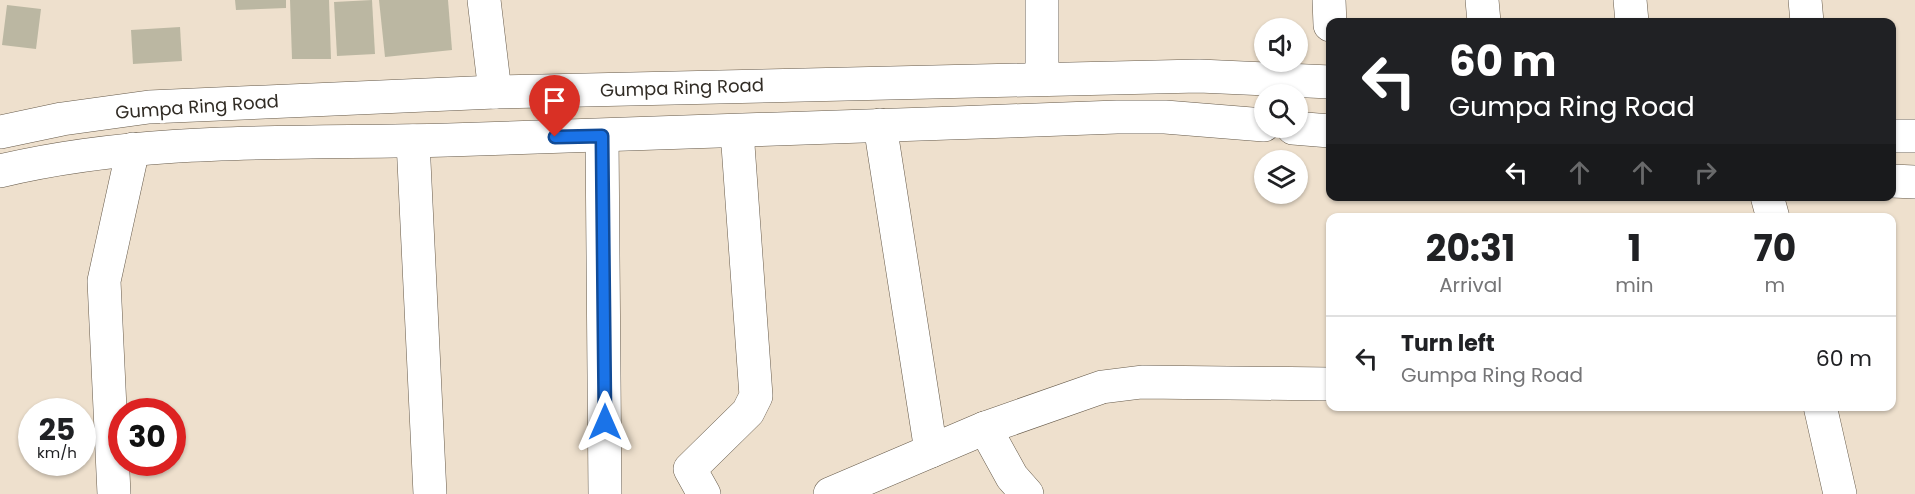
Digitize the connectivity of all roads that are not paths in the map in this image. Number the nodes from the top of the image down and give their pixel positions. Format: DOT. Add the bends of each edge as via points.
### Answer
graph roads {
  1 [pos="484,0"];
  2 [pos="1042,0"];
  3 [pos="1329,0"];
  4 [pos="1482,0"];
  5 [pos="1630,0"];
  6 [pos="1805,0"];
  7 [pos="1330,18"];
  8 [pos="1484,18"];
  9 [pos="1632,18"];
  10 [pos="1807,18"];
  11 [pos="1042,78"];
  12 [pos="1326,82"];
  13 [pos="495,92"];
  14 [pos="1254,124"];
  15 [pos="880,125"];
  16 [pos="1308,129"];
  17 [pos="737,131"];
  18 [pos="1326,131"];
  19 [pos="0,132"];
  20 [pos="602,136"];
  21 [pos="1896,136"];
  22 [pos="1915,136"];
  23 [pos="413,141"];
  24 [pos="133,149"];
  25 [pos="0,171"];
  26 [pos="1896,181"];
  27 [pos="1915,182"];
  28 [pos="1326,384"];
  29 [pos="1821,411"];
  30 [pos="985,428"];
  31 [pos="931,451"];
  32 [pos="114,494"];
  33 [pos="430,494"];
  34 [pos="605,494"];
  35 [pos="704,494"];
  36 [pos="830,494"];
  37 [pos="1027,494"];
  38 [pos="1840,494"];
  1 -- 13 [label="street"];
  2 -- 11 [label="street"];
  3 -- 7 [label="street"];
  4 -- 8 [label="street"];
  5 -- 9 [label="street"];
  6 -- 10 [label="street"];
  11 -- 12 [label="street, Gumpa Ring Road" via="1199,76"];
  11 -- 13 [label="street, Gumpa Ring Road"];
  13 -- 19 [label="street, Gumpa Ring Road" via="149,107"];
  14 -- 15 [label="street, Gumpa Ring Road" via="1117,117"];
  15 -- 17 [label="street, Gumpa Ring Road"];
  15 -- 31 [label="street"];
  16 -- 18 [label="street"];
  17 -- 20 [label="street, Gumpa Ring Road"];
  17 -- 35 [label="street" via="756,396 748,412 690,468"];
  20 -- 23 [label="street, Gumpa Ring Road"];
  20 -- 34 [label="street"];
  21 -- 22 [label="street"];
  23 -- 24 [label="street, Gumpa Ring Road"];
  23 -- 33 [label="street"];
  24 -- 25 [label="street, Gumpa Ring Road"];
  24 -- 32 [label="street" via="104,281"];
  26 -- 27 [label="street"];
  28 -- 30 [label="street" via="1120,383"];
  29 -- 38 [label="street"];
  30 -- 31 [label="street"];
  30 -- 37 [label="street" via="1012,477"];
  31 -- 36 [label="street"];
}
